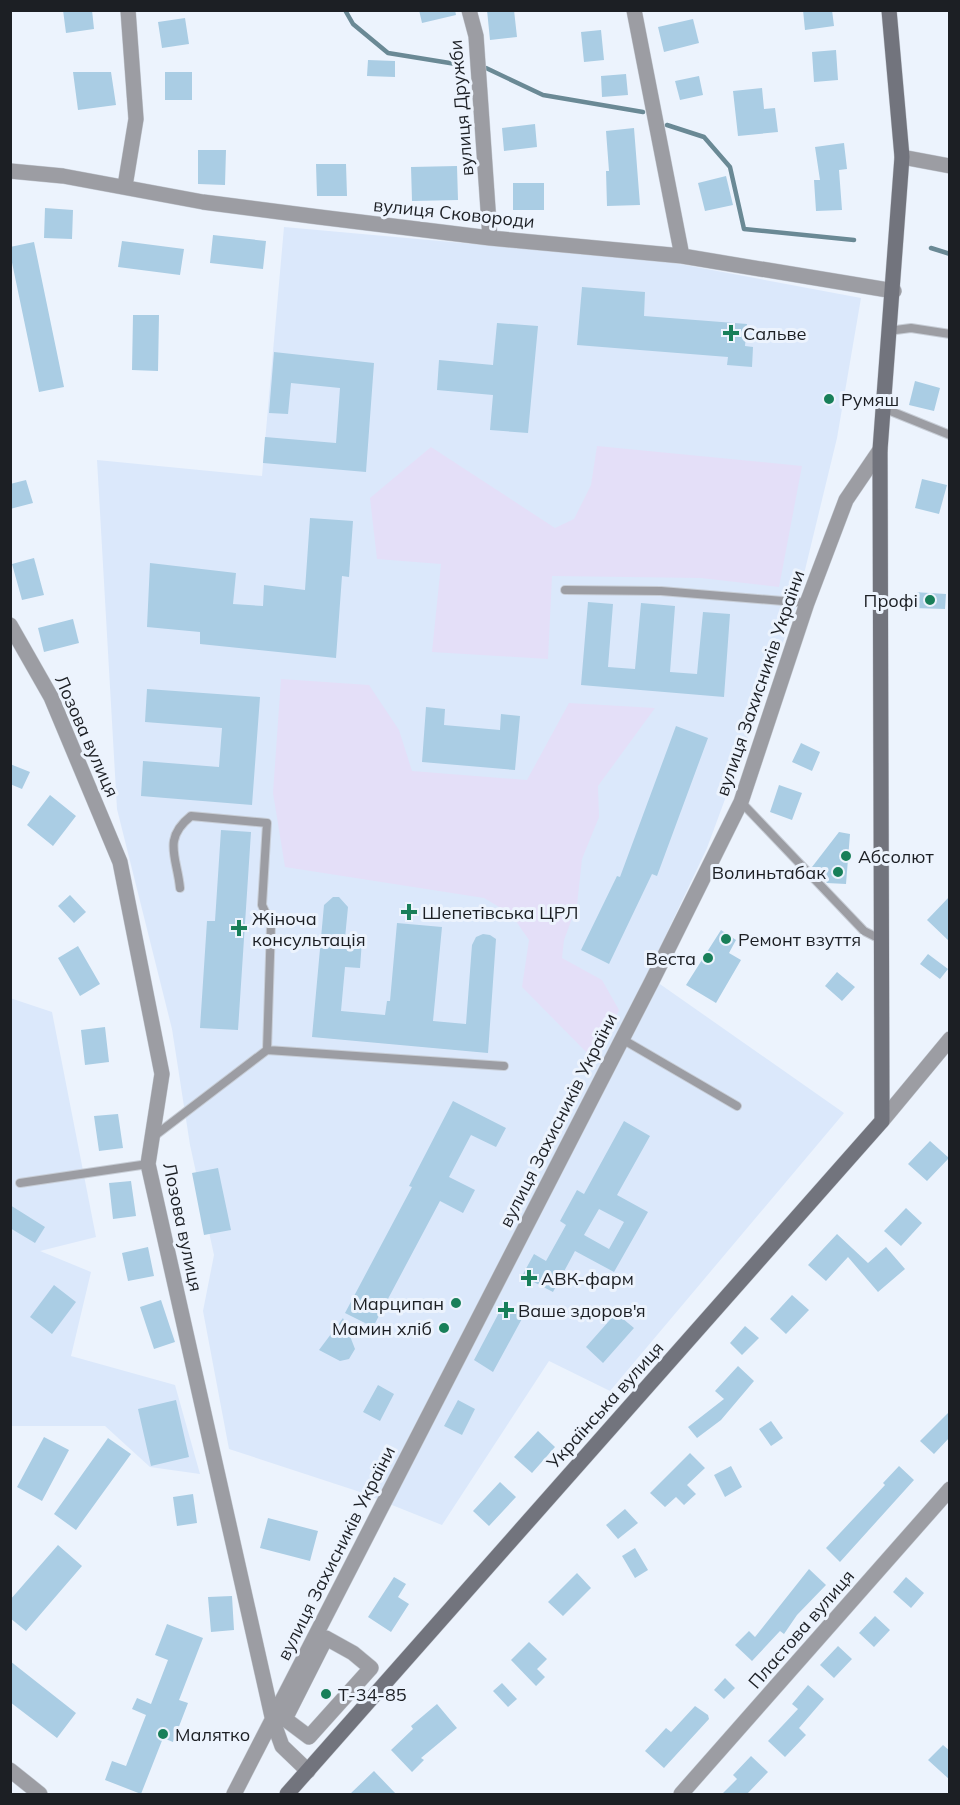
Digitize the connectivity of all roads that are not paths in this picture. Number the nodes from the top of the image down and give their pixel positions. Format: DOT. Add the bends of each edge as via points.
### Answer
graph roads {
  1 [pos="128,10"];
  2 [pos="469,10"];
  3 [pos="634,10"];
  4 [pos="889,10"];
  5 [pos="902,157"];
  6 [pos="950,166"];
  7 [pos="10,171"];
  8 [pos="125,186"];
  9 [pos="490,238"];
  10 [pos="682,256"];
  11 [pos="894,291"];
  12 [pos="888,331"];
  13 [pos="950,334"];
  14 [pos="883,408"];
  15 [pos="950,435"];
  16 [pos="880,450"];
  17 [pos="565,590"];
  18 [pos="807,603"];
  19 [pos="10,625"];
  20 [pos="741,801"];
  21 [pos="180,888"];
  22 [pos="880,939"];
  23 [pos="622,1039"];
  24 [pos="950,1039"];
  25 [pos="267,1050"];
  26 [pos="504,1066"];
  27 [pos="737,1106"];
  28 [pos="882,1121"];
  29 [pos="152,1138"];
  30 [pos="148,1164"];
  31 [pos="20,1183"];
  32 [pos="950,1489"];
  33 [pos="326,1638"];
  34 [pos="273,1721"];
  35 [pos="10,1770"];
  36 [pos="308,1771"];
  37 [pos="40,1794"];
  38 [pos="234,1794"];
  39 [pos="287,1794"];
  40 [pos="681,1794"];
  1 -- 8 [label="street" via="136,119"];
  2 -- 9 [label="street, вулиця Дружби" via="476,36"];
  3 -- 10 [label="street"];
  4 -- 5 [label="main road"];
  5 -- 6 [label="street"];
  5 -- 11 [label="main road"];
  7 -- 8 [label="street, вулиця Сковороди"];
  8 -- 9 [label="street, вулиця Сковороди" via="203,202"];
  9 -- 10 [label="street, вулиця Сковороди"];
  10 -- 11 [label="street, вулиця Сковороди"];
  11 -- 12 [label="main road"];
  12 -- 13 [label="lane" via="910,328"];
  12 -- 14 [label="main road"];
  14 -- 15 [label="lane"];
  14 -- 16 [label="main road"];
  16 -- 18 [label="street, вулиця Захисників України" via="846,500"];
  16 -- 22 [label="main road"];
  17 -- 18 [label="lane" via="661,591"];
  18 -- 20 [label="street, вулиця Захисників України"];
  19 -- 29 [label="street, Лозова вулиця" via="51,697 120,862 162,1074"];
  20 -- 22 [label="lane" via="864,931"];
  20 -- 23 [label="street, вулиця Захисників України"];
  21 -- 25 [label="lane" via="173,835 191,816 267,823 262,905 271,925"];
  22 -- 28 [label="main road"];
  23 -- 27 [label="lane"];
  23 -- 34 [label="street, вулиця Захисників України"];
  24 -- 28 [label="street, Українська вулиця"];
  25 -- 26 [label="lane"];
  25 -- 29 [label="lane"];
  28 -- 36 [label="main road, Українська вулиця"];
  29 -- 30 [label="street, Лозова вулиця"];
  30 -- 31 [label="lane"];
  30 -- 34 [label="street, Лозова вулиця"];
  32 -- 40 [label="street, Пластова вулиця"];
  33 -- 33 [label="street" via="371,1668 309,1737 285,1719"];
  34 -- 36 [label="street, Лозова вулиця" via="282,1746"];
  34 -- 38 [label="street, вулиця Захисників України"];
  35 -- 37 [label="street"];
  36 -- 39 [label="main road, Українська вулиця"];
}
